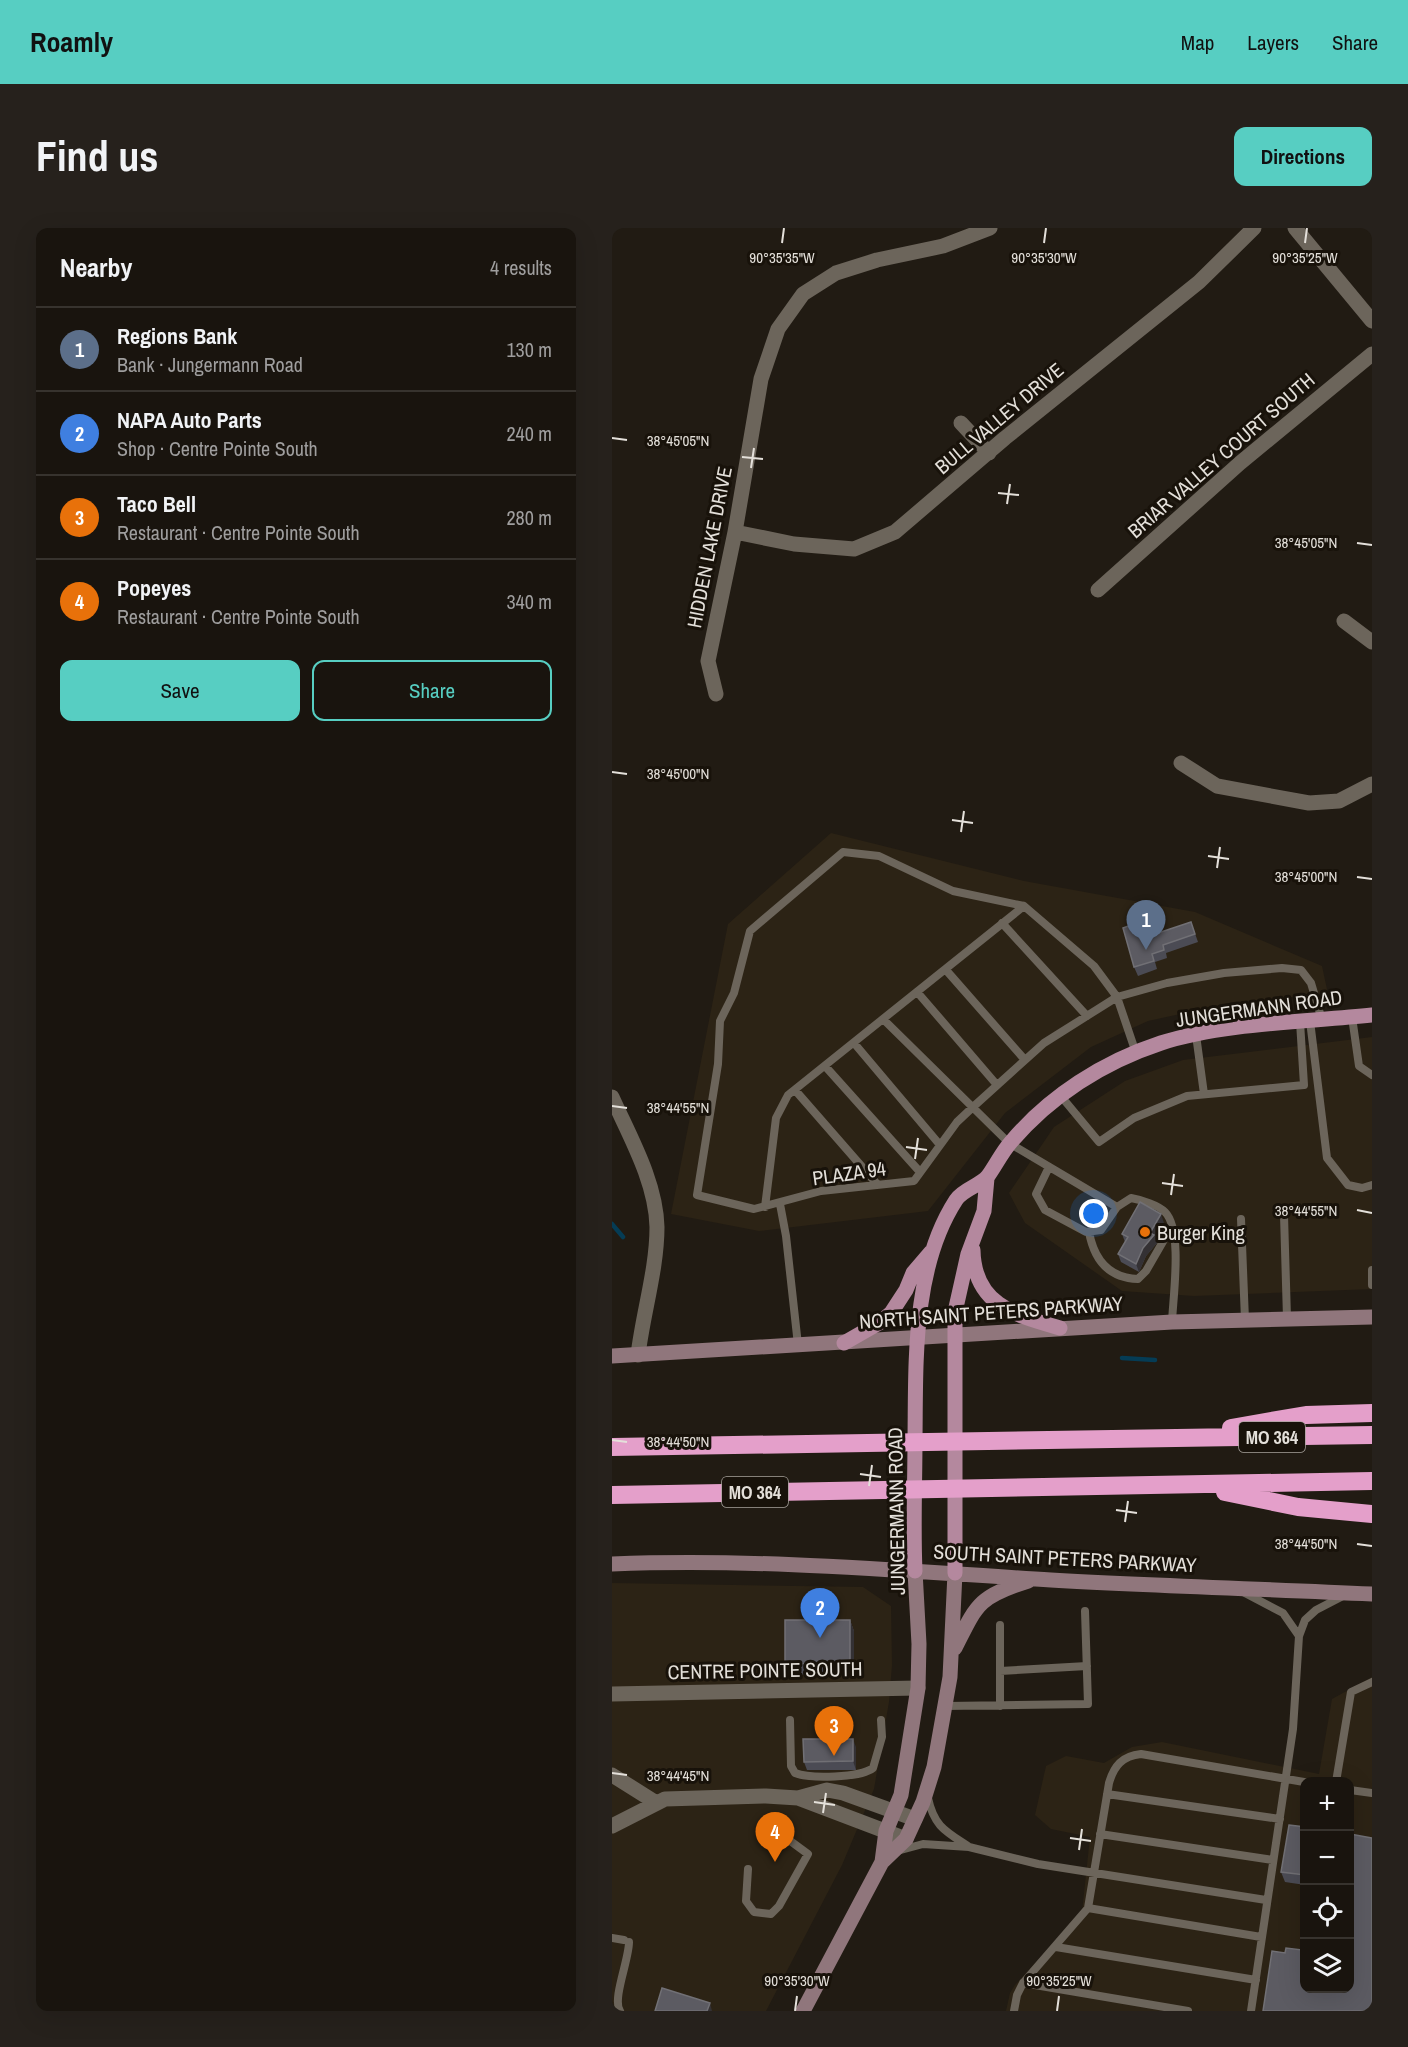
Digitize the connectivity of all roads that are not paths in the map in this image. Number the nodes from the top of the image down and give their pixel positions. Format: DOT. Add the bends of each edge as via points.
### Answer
graph roads {
  1 [pos="990,228"];
  2 [pos="1254,228"];
  3 [pos="1295,228"];
  4 [pos="1372,321"];
  5 [pos="1372,354"];
  6 [pos="961,423"];
  7 [pos="989,453"];
  8 [pos="735,532"];
  9 [pos="1098,590"];
  10 [pos="1344,621"];
  11 [pos="1372,642"];
  12 [pos="716,694"];
  13 [pos="1181,763"];
  14 [pos="1371,786"];
  15 [pos="1024,906"];
  16 [pos="1002,923"];
  17 [pos="946,970"];
  18 [pos="918,993"];
  19 [pos="1117,997"];
  20 [pos="1372,1015"];
  21 [pos="1087,1016"];
  22 [pos="1352,1017"];
  23 [pos="884,1020"];
  24 [pos="1310,1021"];
  25 [pos="1196,1035"];
  26 [pos="854,1043"];
  27 [pos="1136,1053"];
  28 [pos="1025,1060"];
  29 [pos="825,1066"];
  30 [pos="1372,1075"];
  31 [pos="997,1085"];
  32 [pos="795,1090"];
  33 [pos="1204,1094"];
  34 [pos="1060,1095"];
  35 [pos="612,1097"];
  36 [pos="973,1107"];
  37 [pos="1009,1143"];
  38 [pos="940,1145"];
  39 [pos="1049,1167"];
  40 [pos="920,1172"];
  41 [pos="987,1178"];
  42 [pos="877,1184"];
  43 [pos="1372,1185"];
  44 [pos="780,1204"];
  45 [pos="765,1207"];
  46 [pos="1117,1207"];
  47 [pos="1284,1215"];
  48 [pos="1241,1219"];
  49 [pos="1172,1225"];
  50 [pos="1089,1232"];
  51 [pos="973,1238"];
  52 [pos="935,1247"];
  53 [pos="1372,1270"];
  54 [pos="1372,1285"];
  55 [pos="1372,1317"];
  56 [pos="1287,1318"];
  57 [pos="1245,1320"];
  58 [pos="1172,1322"];
  59 [pos="1059,1329"];
  60 [pos="955,1336"];
  61 [pos="917,1338"];
  62 [pos="844,1343"];
  63 [pos="798,1346"];
  64 [pos="638,1355"];
  65 [pos="612,1356"];
  66 [pos="1372,1413"];
  67 [pos="1372,1435"];
  68 [pos="1173,1438"];
  69 [pos="612,1447"];
  70 [pos="1372,1481"];
  71 [pos="1194,1485"];
  72 [pos="612,1495"];
  73 [pos="1372,1514"];
  74 [pos="612,1563"];
  75 [pos="915,1571"];
  76 [pos="956,1573"];
  77 [pos="1036,1579"];
  78 [pos="1234,1588"];
  79 [pos="1350,1593"];
  80 [pos="1372,1594"];
  81 [pos="1085,1611"];
  82 [pos="1000,1626"];
  83 [pos="1299,1636"];
  84 [pos="952,1654"];
  85 [pos="1087,1666"];
  86 [pos="1000,1671"];
  87 [pos="1372,1682"];
  88 [pos="918,1688"];
  89 [pos="612,1694"];
  90 [pos="946,1706"];
  91 [pos="1000,1706"];
  92 [pos="790,1720"];
  93 [pos="881,1720"];
  94 [pos="612,1775"];
  95 [pos="1337,1777"];
  96 [pos="1287,1779"];
  97 [pos="1300,1781"];
  98 [pos="927,1791"];
  99 [pos="1354,1791"];
  100 [pos="1372,1793"];
  101 [pos="1107,1794"];
  102 [pos="798,1798"];
  103 [pos="655,1802"];
  104 [pos="894,1811"];
  105 [pos="915,1819"];
  106 [pos="1280,1819"];
  107 [pos="612,1826"];
  108 [pos="774,1829"];
  109 [pos="886,1831"];
  110 [pos="1100,1834"];
  111 [pos="906,1839"];
  112 [pos="969,1847"];
  113 [pos="887,1857"];
  114 [pos="1273,1860"];
  115 [pos="748,1869"];
  116 [pos="1095,1872"];
  117 [pos="1266,1900"];
  118 [pos="1088,1908"];
  119 [pos="1262,1937"];
  120 [pos="612,1938"];
  121 [pos="1056,1947"];
  122 [pos="1256,1980"];
  123 [pos="1023,1983"];
  124 [pos="620,2011"];
  125 [pos="803,2011"];
  126 [pos="1014,2011"];
  127 [pos="1188,2011"];
  128 [pos="1251,2011"];
  1 -- 8 [label="street, HIDDEN LAKE DRIVE" via="943,246 836,273 803,294 778,329 761,379"];
  2 -- 7 [label="street, BULL VALLEY DRIVE" via="1198,282"];
  3 -- 4 [label="street"];
  5 -- 9 [label="street, BRIAR VALLEY COURT SOUTH" via="1240,463"];
  6 -- 7 [label="street"];
  7 -- 8 [label="street, BULL VALLEY DRIVE" via="895,532 854,549 794,544"];
  8 -- 12 [label="street, HIDDEN LAKE DRIVE" via="708,661"];
  10 -- 11 [label="street"];
  13 -- 14 [label="street" via="1217,786 1309,803 1339,801"];
  15 -- 16 [label="lane"];
  15 -- 19 [label="lane" via="1094,966"];
  15 -- 45 [label="lane, PLAZA 94" via="953,891 879,856 843,852 750,931 734,993 720,1020 718,1065 696,1195 754,1209"];
  16 -- 17 [label="lane"];
  16 -- 21 [label="lane"];
  17 -- 18 [label="lane"];
  17 -- 28 [label="lane"];
  18 -- 23 [label="lane"];
  18 -- 31 [label="lane"];
  19 -- 21 [label="lane"];
  19 -- 24 [label="lane" via="1224,973 1301,969 1311,982"];
  19 -- 27 [label="lane"];
  20 -- 22 [label="main road, JUNGERMANN ROAD"];
  21 -- 28 [label="lane"];
  22 -- 24 [label="main road, JUNGERMANN ROAD"];
  22 -- 30 [label="lane" via="1359,1066"];
  23 -- 26 [label="lane"];
  23 -- 36 [label="lane"];
  24 -- 25 [label="main road, JUNGERMANN ROAD"];
  24 -- 33 [label="lane" via="1304,1085"];
  24 -- 43 [label="lane" via="1327,1158 1348,1185"];
  25 -- 27 [label="main road, JUNGERMANN ROAD"];
  25 -- 33 [label="lane"];
  26 -- 29 [label="lane"];
  26 -- 38 [label="lane"];
  27 -- 34 [label="main road, JUNGERMANN ROAD"];
  28 -- 31 [label="lane"];
  29 -- 32 [label="lane"];
  29 -- 40 [label="lane"];
  31 -- 36 [label="lane"];
  32 -- 42 [label="lane"];
  32 -- 45 [label="lane" via="776,1118"];
  33 -- 34 [label="lane" via="1157,1108 1118,1127 1099,1142"];
  34 -- 37 [label="main road, JUNGERMANN ROAD"];
  35 -- 64 [label="street" via="641,1162 657,1227"];
  36 -- 37 [label="lane"];
  36 -- 38 [label="lane"];
  37 -- 39 [label="lane"];
  37 -- 41 [label="main road, JUNGERMANN ROAD"];
  38 -- 40 [label="lane"];
  39 -- 46 [label="lane"];
  39 -- 50 [label="lane" via="1036,1194 1045,1210"];
  40 -- 42 [label="lane, PLAZA 94" via="914,1181"];
  41 -- 51 [label="main road, JUNGERMANN ROAD" via="984,1211"];
  41 -- 52 [label="main road, JUNGERMANN ROAD" via="957,1198"];
  42 -- 44 [label="lane, PLAZA 94" via="821,1191"];
  44 -- 45 [label="lane, PLAZA 94"];
  44 -- 63 [label="lane"];
  46 -- 49 [label="lane" via="1131,1198 1140,1200 1165,1211"];
  46 -- 50 [label="lane" via="1101,1230"];
  47 -- 56 [label="lane"];
  48 -- 57 [label="lane"];
  49 -- 50 [label="lane" via="1138,1279 1118,1275 1099,1262"];
  49 -- 58 [label="lane"];
  51 -- 59 [label="main road" via="974,1263 986,1293 1012,1312"];
  51 -- 60 [label="main road, JUNGERMANN ROAD" via="960,1282"];
  52 -- 61 [label="main road, JUNGERMANN ROAD"];
  52 -- 62 [label="main road" via="913,1273 891,1313"];
  53 -- 54 [label="lane"];
  55 -- 56 [label="main road, NORTH SAINT PETERS PARKWAY"];
  56 -- 57 [label="main road, NORTH SAINT PETERS PARKWAY"];
  57 -- 58 [label="main road, NORTH SAINT PETERS PARKWAY"];
  58 -- 59 [label="main road, NORTH SAINT PETERS PARKWAY"];
  59 -- 60 [label="main road, NORTH SAINT PETERS PARKWAY"];
  60 -- 61 [label="main road, NORTH SAINT PETERS PARKWAY"];
  60 -- 76 [label="main road, JUNGERMANN ROAD"];
  61 -- 62 [label="main road, NORTH SAINT PETERS PARKWAY"];
  61 -- 75 [label="main road, JUNGERMANN ROAD"];
  62 -- 63 [label="main road, NORTH SAINT PETERS PARKWAY"];
  63 -- 64 [label="main road, NORTH SAINT PETERS PARKWAY"];
  64 -- 65 [label="main road, NORTH SAINT PETERS PARKWAY"];
  66 -- 68 [label="highway" via="1306,1415"];
  67 -- 68 [label="highway, MO 364"];
  68 -- 69 [label="highway, MO 364"];
  70 -- 71 [label="highway, MO 364"];
  71 -- 72 [label="highway, MO 364"];
  71 -- 73 [label="highway" via="1298,1507"];
  74 -- 75 [label="main road, SOUTH SAINT PETERS PARKWAY" via="722,1562"];
  75 -- 76 [label="main road, SOUTH SAINT PETERS PARKWAY"];
  75 -- 88 [label="main road, JUNGERMANN ROAD" via="920,1644"];
  76 -- 77 [label="main road, SOUTH SAINT PETERS PARKWAY"];
  76 -- 84 [label="main road, JUNGERMANN ROAD"];
  77 -- 78 [label="main road, SOUTH SAINT PETERS PARKWAY"];
  77 -- 84 [label="main road" via="980,1602"];
  78 -- 79 [label="main road, SOUTH SAINT PETERS PARKWAY"];
  78 -- 83 [label="lane" via="1283,1613"];
  79 -- 80 [label="main road, SOUTH SAINT PETERS PARKWAY"];
  79 -- 83 [label="lane" via="1316,1610 1305,1620"];
  81 -- 85 [label="lane"];
  82 -- 86 [label="lane"];
  83 -- 96 [label="lane" via="1298,1692"];
  84 -- 90 [label="main road, JUNGERMANN ROAD"];
  85 -- 86 [label="lane"];
  85 -- 91 [label="lane" via="1088,1704"];
  86 -- 91 [label="lane"];
  87 -- 95 [label="lane" via="1351,1692"];
  88 -- 89 [label="street, CENTRE POINTE SOUTH"];
  88 -- 104 [label="main road, JUNGERMANN ROAD" via="909,1753"];
  90 -- 91 [label="lane"];
  90 -- 98 [label="main road, JUNGERMANN ROAD"];
  92 -- 93 [label="lane" via="791,1766 795,1773 811,1775 860,1775 873,1768 882,1737"];
  94 -- 103 [label="street"];
  96 -- 97 [label="lane"];
  96 -- 101 [label="lane" via="1141,1754 1124,1758 1117,1765"];
  96 -- 106 [label="lane"];
  98 -- 105 [label="main road, JUNGERMANN ROAD"];
  98 -- 112 [label="lane" via="932,1816"];
  99 -- 100 [label="lane"];
  101 -- 106 [label="lane"];
  101 -- 110 [label="lane"];
  102 -- 103 [label="street" via="681,1797"];
  102 -- 104 [label="street" via="827,1790"];
  102 -- 109 [label="street"];
  103 -- 107 [label="street"];
  104 -- 105 [label="street"];
  104 -- 109 [label="main road, JUNGERMANN ROAD"];
  105 -- 111 [label="main road, JUNGERMANN ROAD"];
  106 -- 114 [label="lane"];
  108 -- 115 [label="lane" via="808,1854 771,1914 754,1912 746,1901"];
  109 -- 111 [label="street"];
  109 -- 113 [label="main road, JUNGERMANN ROAD"];
  110 -- 114 [label="lane"];
  110 -- 116 [label="lane"];
  111 -- 113 [label="main road, JUNGERMANN ROAD"];
  112 -- 113 [label="lane" via="923,1844"];
  112 -- 116 [label="lane"];
  113 -- 125 [label="main road, JUNGERMANN ROAD"];
  114 -- 117 [label="lane"];
  116 -- 117 [label="lane"];
  116 -- 118 [label="lane"];
  117 -- 119 [label="lane"];
  118 -- 119 [label="lane"];
  118 -- 121 [label="lane"];
  119 -- 122 [label="lane"];
  120 -- 124 [label="lane" via="626,1941 626,1966 618,1994"];
  121 -- 122 [label="lane"];
  121 -- 123 [label="lane"];
  122 -- 128 [label="lane"];
  123 -- 126 [label="lane"];
  123 -- 127 [label="lane"];
}
